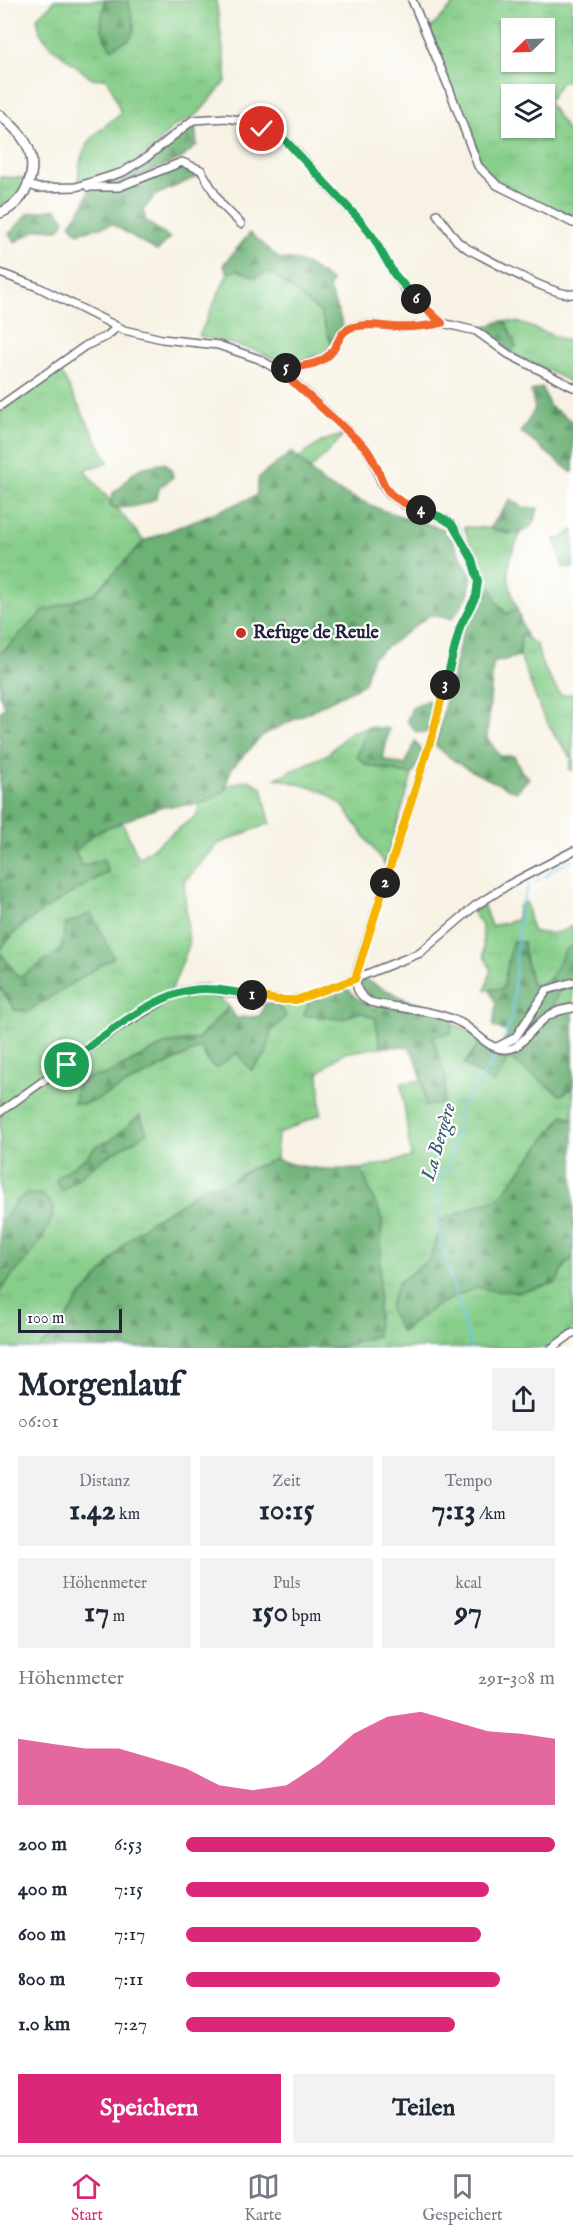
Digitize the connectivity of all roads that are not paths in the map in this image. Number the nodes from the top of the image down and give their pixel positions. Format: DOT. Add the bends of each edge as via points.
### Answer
graph roads {
  1 [pos="412,0"];
  2 [pos="0,115"];
  3 [pos="29,185"];
  4 [pos="76,187"];
  5 [pos="0,213"];
  6 [pos="437,214"];
  7 [pos="573,223"];
  8 [pos="241,224"];
  9 [pos="0,273"];
  10 [pos="573,294"];
  11 [pos="442,323"];
  12 [pos="117,327"];
  13 [pos="281,371"];
  14 [pos="573,387"];
  15 [pos="0,406"];
  16 [pos="573,851"];
  17 [pos="355,979"];
  18 [pos="573,982"];
  19 [pos="573,1008"];
  20 [pos="495,1047"];
  21 [pos="0,1112"];
  22 [pos="573,1334"];
  23 [pos="552,1348"];
  1 -- 7 [label="street" via="478,166 497,185"];
  2 -- 3 [label="main road" via="15,128 28,148 32,163"];
  3 -- 4 [label="street"];
  3 -- 5 [label="main road" via="16,203"];
  4 -- 8 [label="street" via="119,187 182,162 201,170 221,204"];
  4 -- 11 [label="street" via="123,172 147,158 193,120 246,121 285,140 302,157 373,237 410,294"];
  6 -- 10 [label="street" via="468,249 545,287"];
  9 -- 12 [label="street" via="38,287"];
  11 -- 13 [label="street" via="351,327 324,359"];
  11 -- 14 [label="street" via="476,331 507,354"];
  12 -- 13 [label="street" via="154,338 218,345 260,359"];
  12 -- 15 [label="street"];
  13 -- 17 [label="street" via="365,447 390,495 452,524 472,559 478,581 476,596 460,627 433,733"];
  16 -- 17 [label="street" via="475,906 420,953"];
  17 -- 20 [label="street" via="361,995 370,1002 445,1017"];
  17 -- 21 [label="street" via="288,1001 213,989 180,992 114,1030"];
  18 -- 20 [label="street" via="547,990 515,1038"];
  19 -- 20 [label="street" via="547,1015 514,1047"];
  22 -- 23 [label="street"];
}
